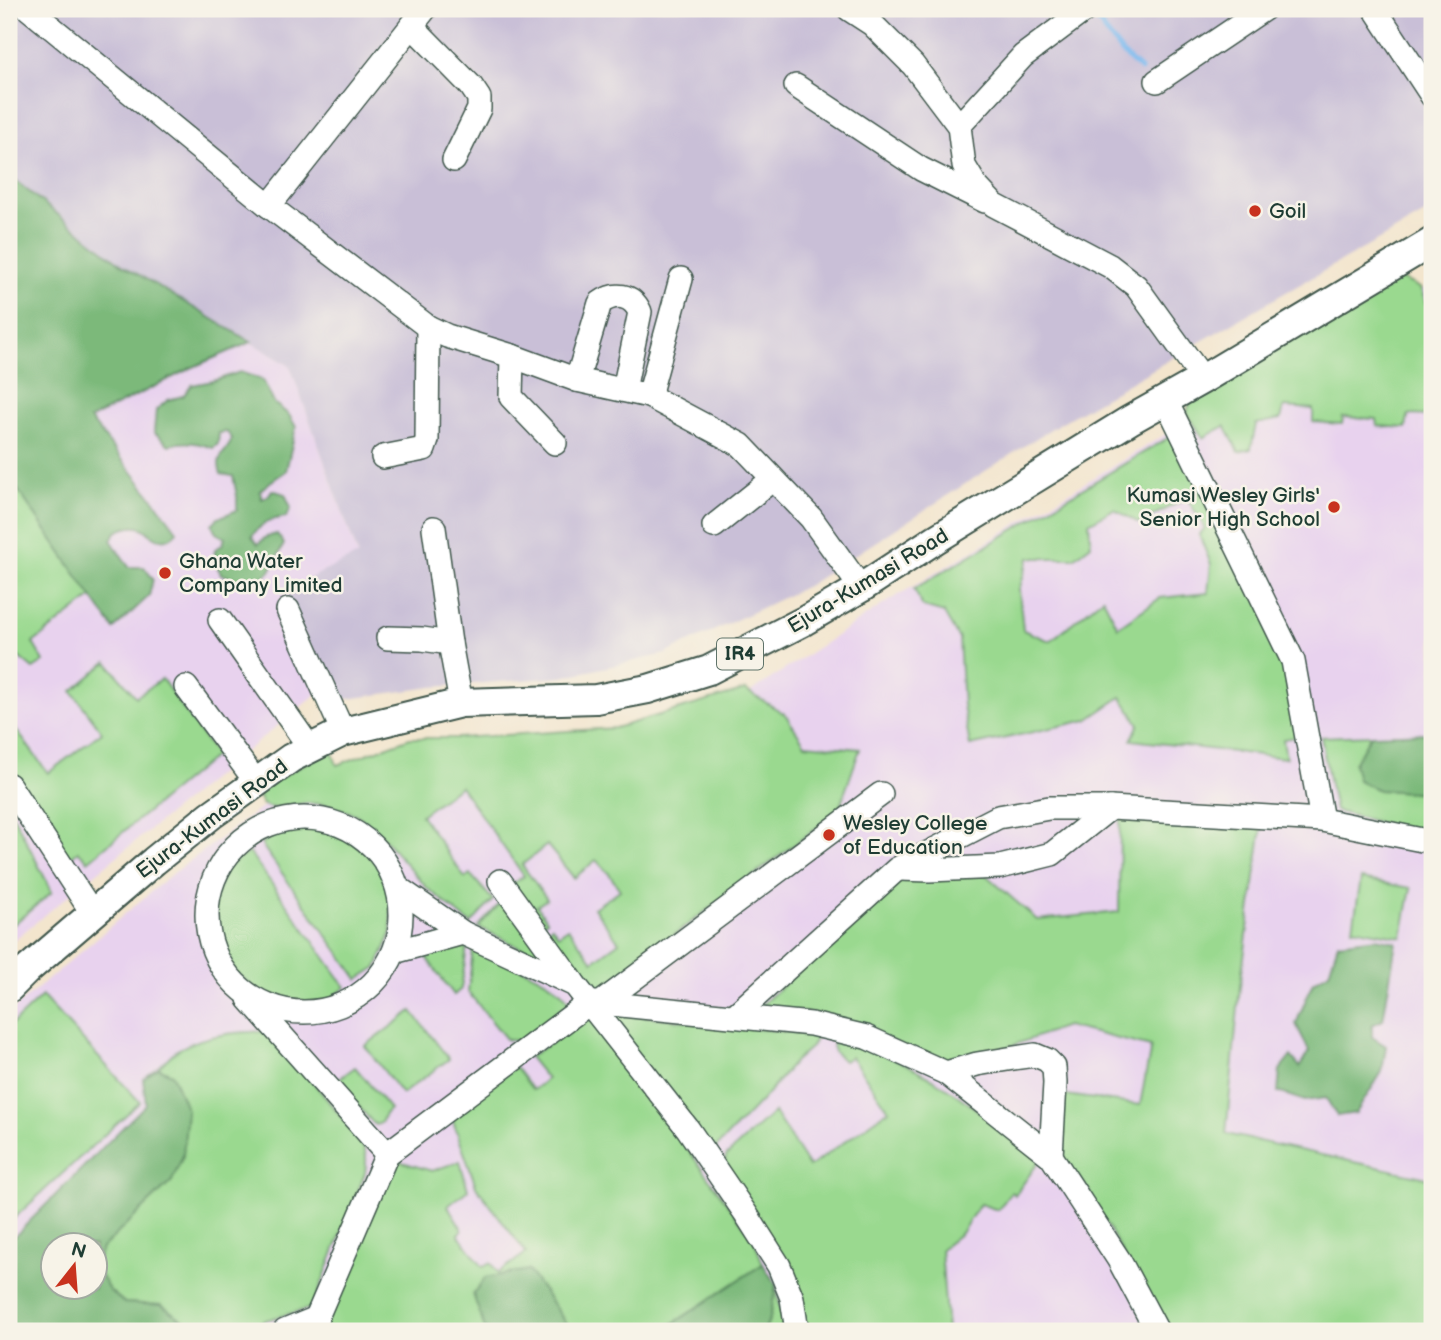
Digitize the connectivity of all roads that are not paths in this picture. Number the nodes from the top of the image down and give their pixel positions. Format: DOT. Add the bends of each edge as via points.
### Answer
graph roads {
  1 [pos="29,9"];
  2 [pos="849,9"];
  3 [pos="1264,9"];
  4 [pos="1375,9"];
  5 [pos="1083,10"];
  6 [pos="414,16"];
  7 [pos="1157,81"];
  8 [pos="796,86"];
  9 [pos="1432,96"];
  10 [pos="959,126"];
  11 [pos="454,160"];
  12 [pos="994,205"];
  13 [pos="269,206"];
  14 [pos="1432,242"];
  15 [pos="681,279"];
  16 [pos="428,327"];
  17 [pos="512,356"];
  18 [pos="1203,379"];
  19 [pos="577,380"];
  20 [pos="624,390"];
  21 [pos="649,396"];
  22 [pos="1166,401"];
  23 [pos="555,443"];
  24 [pos="383,457"];
  25 [pos="773,479"];
  26 [pos="714,526"];
  27 [pos="434,528"];
  28 [pos="861,588"];
  29 [pos="288,610"];
  30 [pos="220,620"];
  31 [pos="388,638"];
  32 [pos="450,643"];
  33 [pos="186,687"];
  34 [pos="461,703"];
  35 [pos="343,732"];
  36 [pos="310,748"];
  37 [pos="9,785"];
  38 [pos="248,788"];
  39 [pos="881,794"];
  40 [pos="1111,808"];
  41 [pos="211,815"];
  42 [pos="1322,820"];
  43 [pos="262,826"];
  44 [pos="1432,842"];
  45 [pos="233,846"];
  46 [pos="897,869"];
  47 [pos="500,881"];
  48 [pos="398,888"];
  49 [pos="93,914"];
  50 [pos="463,933"];
  51 [pos="394,953"];
  52 [pos="15,978"];
  53 [pos="575,985"];
  54 [pos="237,986"];
  55 [pos="595,1003"];
  56 [pos="313,1012"];
  57 [pos="734,1016"];
  58 [pos="287,1040"];
  59 [pos="946,1073"];
  60 [pos="387,1154"];
  61 [pos="1051,1156"];
  62 [pos="314,1324"];
  63 [pos="285,1331"];
  64 [pos="797,1331"];
  65 [pos="1157,1331"];
  1 -- 13 [label="street"];
  2 -- 10 [label="street" via="872,24 913,65"];
  3 -- 7 [label="street"];
  4 -- 9 [label="street"];
  5 -- 10 [label="street" via="1023,56"];
  6 -- 11 [label="street" via="479,98 479,109"];
  6 -- 13 [label="street"];
  8 -- 12 [label="street" via="922,169"];
  10 -- 12 [label="street" via="964,166"];
  12 -- 18 [label="street" via="1110,266 1136,286"];
  13 -- 16 [label="street"];
  14 -- 18 [label="main road, Ejura-Kumasi Road / IR4"];
  15 -- 21 [label="street"];
  16 -- 17 [label="street"];
  16 -- 24 [label="street" via="426,445"];
  17 -- 19 [label="street"];
  17 -- 23 [label="street" via="511,397"];
  18 -- 22 [label="main road, Ejura-Kumasi Road / IR4"];
  19 -- 20 [label="street"];
  19 -- 20 [label="street" via="600,303 621,296 636,303 639,312"];
  20 -- 21 [label="street"];
  21 -- 25 [label="street" via="741,445"];
  22 -- 28 [label="main road, Ejura-Kumasi Road / IR4"];
  22 -- 42 [label="street" via="1293,661"];
  25 -- 26 [label="street"];
  25 -- 28 [label="street" via="811,517"];
  27 -- 32 [label="street"];
  28 -- 34 [label="main road, Ejura-Kumasi Road / IR4" via="709,670 648,689 596,699"];
  29 -- 35 [label="street"];
  30 -- 36 [label="street"];
  31 -- 32 [label="street"];
  32 -- 34 [label="street"];
  33 -- 38 [label="street"];
  34 -- 35 [label="main road, Ejura-Kumasi Road / IR4"];
  35 -- 36 [label="main road, Ejura-Kumasi Road / IR4"];
  36 -- 38 [label="main road, Ejura-Kumasi Road / IR4"];
  37 -- 49 [label="street"];
  38 -- 41 [label="main road, Ejura-Kumasi Road / IR4"];
  38 -- 43 [label="street"];
  39 -- 55 [label="street"];
  40 -- 42 [label="street"];
  40 -- 46 [label="street" via="1049,808 998,817"];
  40 -- 46 [label="street" via="1052,854 1000,867"];
  41 -- 45 [label="street"];
  41 -- 49 [label="main road, Ejura-Kumasi Road / IR4"];
  42 -- 44 [label="street"];
  43 -- 45 [label="street"];
  43 -- 48 [label="street" via="294,817 328,820 349,829 383,858"];
  45 -- 54 [label="street" via="215,872 206,901 207,932 218,962"];
  46 -- 57 [label="street"];
  47 -- 53 [label="street"];
  48 -- 50 [label="street"];
  48 -- 51 [label="street" via="402,921"];
  49 -- 52 [label="main road, Ejura-Kumasi Road / IR4"];
  50 -- 51 [label="street"];
  50 -- 53 [label="street"];
  51 -- 56 [label="street" via="380,976 360,995 338,1007"];
  53 -- 55 [label="street"];
  54 -- 56 [label="street" via="260,1002 286,1011"];
  54 -- 58 [label="street"];
  55 -- 57 [label="street"];
  55 -- 60 [label="street"];
  55 -- 64 [label="street" via="688,1129 773,1256 792,1298"];
  56 -- 58 [label="street"];
  57 -- 59 [label="street" via="811,1024 866,1037"];
  58 -- 60 [label="street"];
  59 -- 61 [label="street"];
  59 -- 61 [label="street" via="1035,1055 1047,1060 1054,1068 1055,1083"];
  60 -- 62 [label="street"];
  61 -- 65 [label="street" via="1119,1260"];
  62 -- 63 [label="street"];
}
